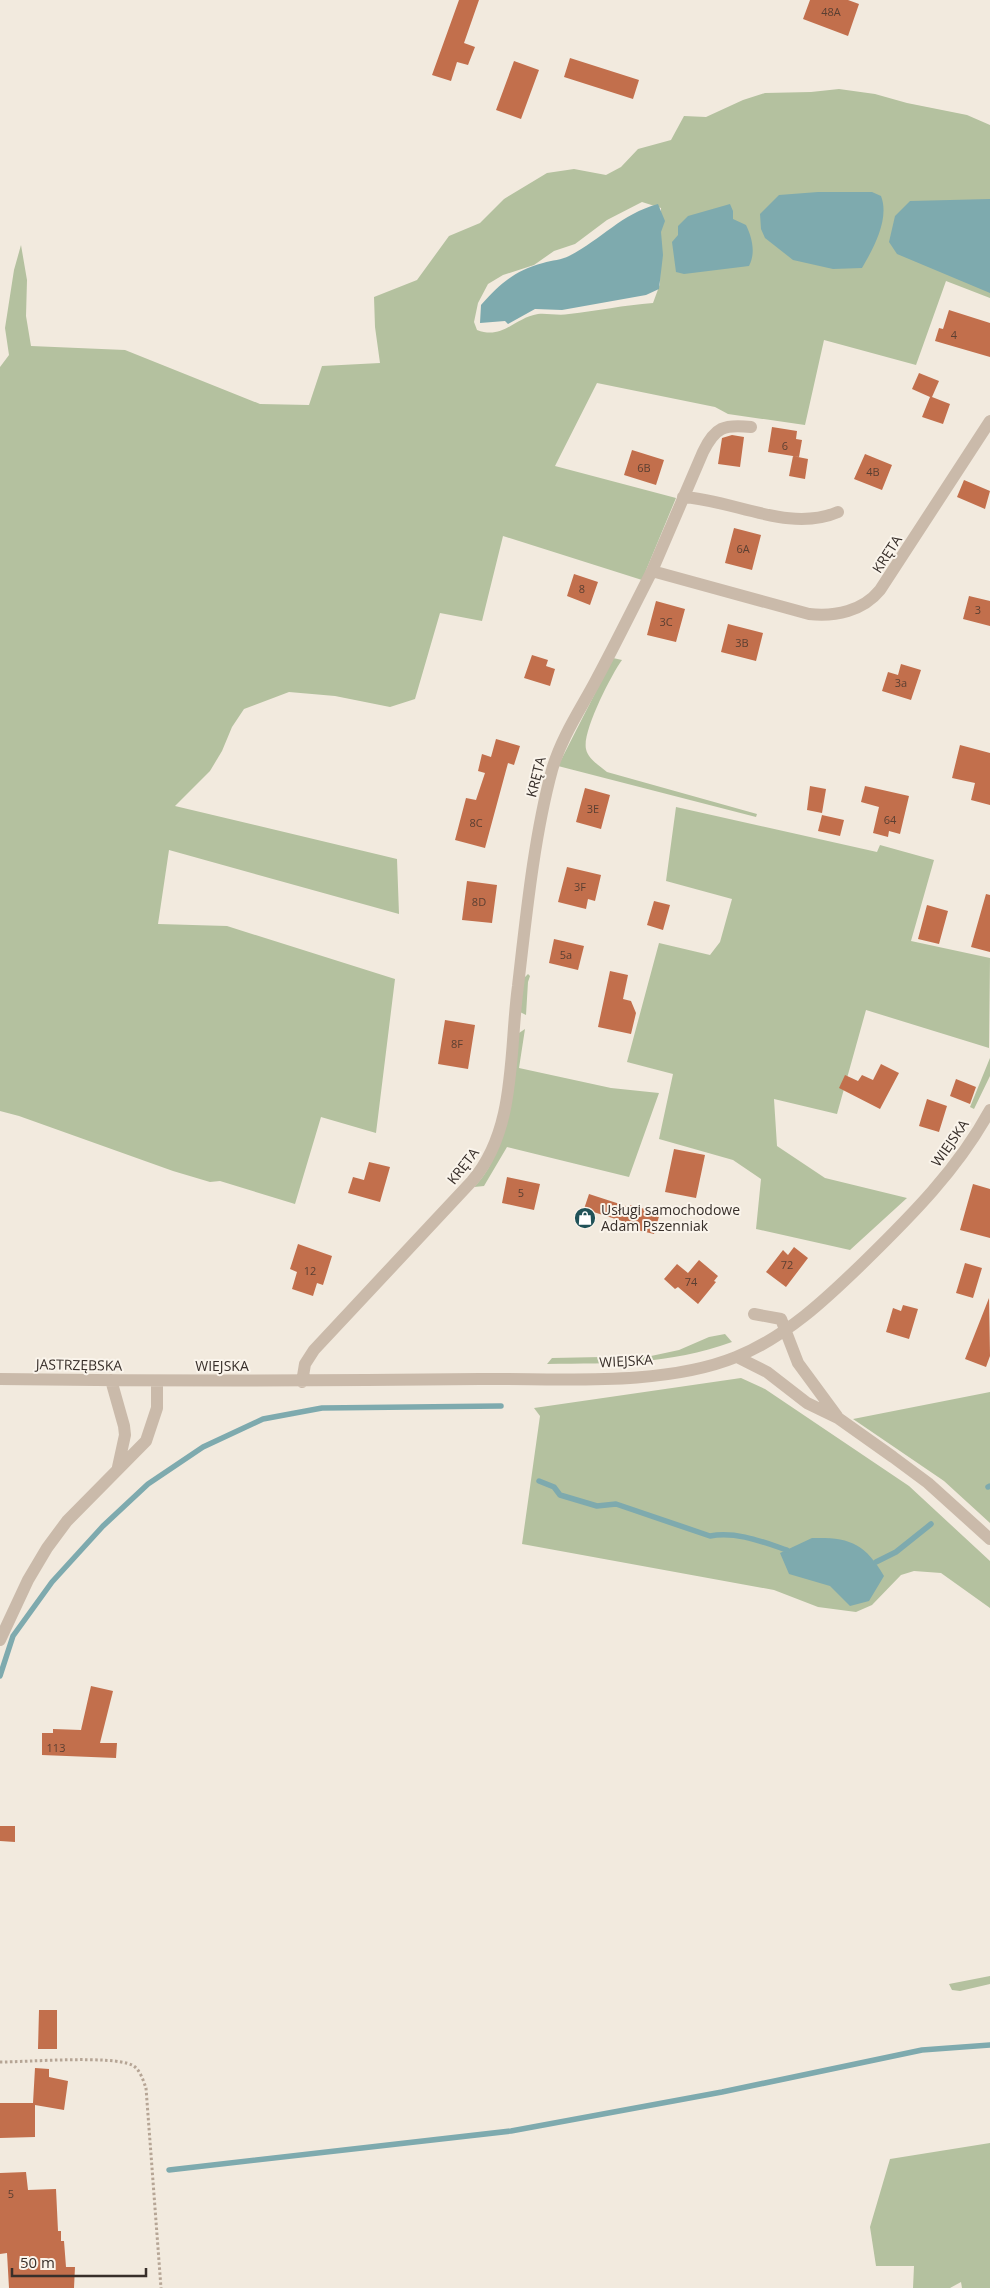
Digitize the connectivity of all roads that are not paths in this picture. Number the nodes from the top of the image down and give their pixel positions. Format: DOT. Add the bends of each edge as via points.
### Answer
graph roads {
  1 [pos="990,421"];
  2 [pos="751,427"];
  3 [pos="683,497"];
  4 [pos="838,512"];
  5 [pos="652,571"];
  6 [pos="990,1110"];
  7 [pos="754,1314"];
  8 [pos="786,1329"];
  9 [pos="737,1357"];
  10 [pos="0,1379"];
  11 [pos="111,1380"];
  12 [pos="157,1381"];
  13 [pos="302,1382"];
  14 [pos="838,1418"];
  15 [pos="118,1467"];
  16 [pos="990,1539"];
  17 [pos="0,1640"];
  1 -- 5 [label="street, KRĘTA" via="880,590 853,610 827,616 808,614"];
  2 -- 3 [label="street" via="725,427 712,435"];
  3 -- 4 [label="street" via="794,519 816,519"];
  3 -- 5 [label="street"];
  5 -- 13 [label="street, KRĘTA" via="552,768 535,859 507,1093 493,1151 472,1181 314,1350 305,1364"];
  6 -- 8 [label="street, WIEJSKA" via="960,1158 919,1206 827,1297"];
  7 -- 8 [label="street" via="781,1319"];
  8 -- 9 [label="street, WIEJSKA"];
  8 -- 14 [label="street" via="798,1363"];
  9 -- 13 [label="street, WIEJSKA" via="681,1372 632,1377"];
  9 -- 14 [label="street" via="767,1372 808,1403"];
  10 -- 11 [label="street, JASTRZĘBSKA"];
  11 -- 12 [label="street, JASTRZĘBSKA"];
  11 -- 15 [label="street" via="125,1435"];
  12 -- 13 [label="street, WIEJSKA"];
  12 -- 15 [label="street" via="157,1408 146,1441"];
  14 -- 16 [label="street" via="912,1470"];
  15 -- 17 [label="street" via="67,1521 47,1548"];
}
